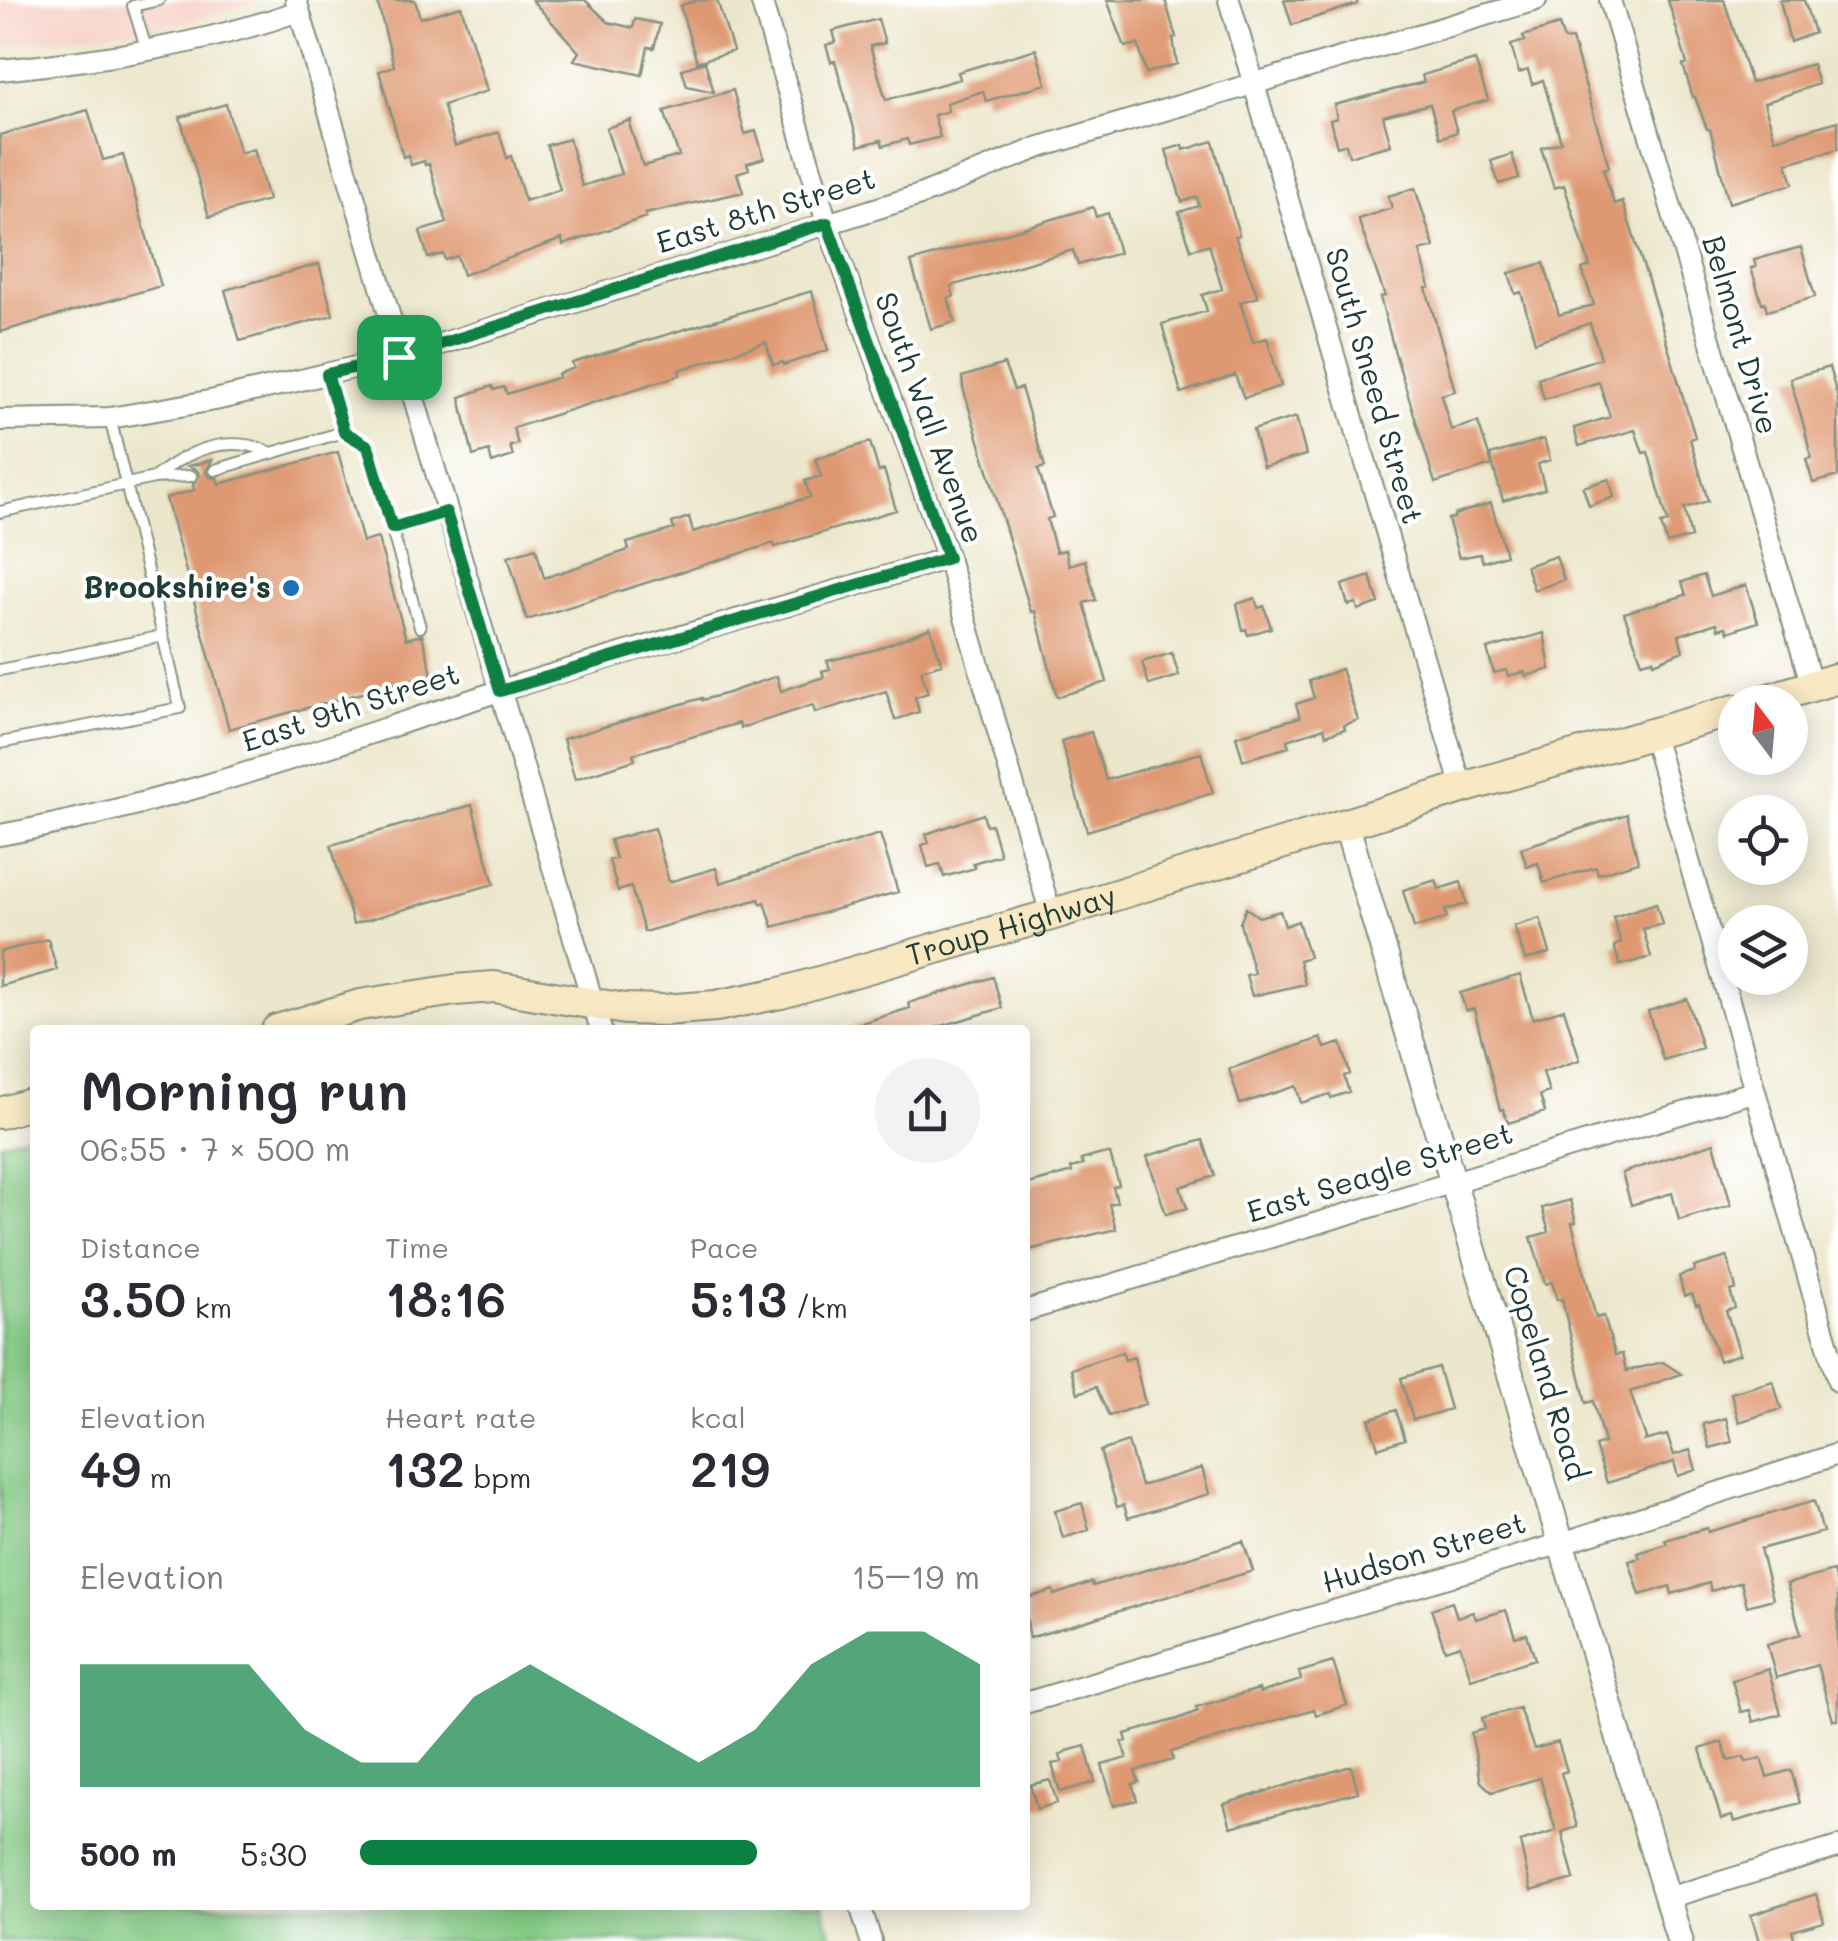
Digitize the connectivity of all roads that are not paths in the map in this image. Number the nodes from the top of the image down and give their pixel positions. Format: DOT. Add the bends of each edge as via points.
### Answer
graph roads {
  1 [pos="159,0"];
  2 [pos="761,0"];
  3 [pos="1230,0"];
  4 [pos="1536,0"];
  5 [pos="1610,0"];
  6 [pos="297,6"];
  7 [pos="147,52"];
  8 [pos="0,70"];
  9 [pos="1253,83"];
  10 [pos="827,223"];
  11 [pos="399,357"];
  12 [pos="327,374"];
  13 [pos="110,418"];
  14 [pos="0,420"];
  15 [pos="344,432"];
  16 [pos="272,454"];
  17 [pos="215,470"];
  18 [pos="190,476"];
  19 [pos="154,478"];
  20 [pos="126,485"];
  21 [pos="0,512"];
  22 [pos="446,512"];
  23 [pos="392,528"];
  24 [pos="948,558"];
  25 [pos="420,628"];
  26 [pos="163,636"];
  27 [pos="0,670"];
  28 [pos="1825,682"];
  29 [pos="500,691"];
  30 [pos="1718,715"];
  31 [pos="1653,735"];
  32 [pos="0,742"];
  33 [pos="1462,788"];
  34 [pos="1346,824"];
  35 [pos="0,835"];
  36 [pos="1051,915"];
  37 [pos="597,1016"];
  38 [pos="294,1025"];
  39 [pos="1753,1092"];
  40 [pos="30,1104"];
  41 [pos="0,1113"];
  42 [pos="1454,1181"];
  43 [pos="1030,1309"];
  44 [pos="1838,1381"];
  45 [pos="1838,1454"];
  46 [pos="1562,1542"];
  47 [pos="1030,1702"];
  48 [pos="1838,1847"];
  49 [pos="1667,1898"];
  50 [pos="862,1910"];
  51 [pos="871,1941"];
  52 [pos="1680,1941"];
  1 -- 7 [label="lane" via="133,6"];
  2 -- 10 [label="street, South Wall Avenue"];
  3 -- 9 [label="street, South Sneed Street"];
  4 -- 9 [label="street, East 8th Street"];
  5 -- 28 [label="street, Belmont Drive"];
  6 -- 7 [label="street" via="243,30"];
  6 -- 11 [label="street"];
  7 -- 8 [label="street"];
  9 -- 10 [label="street, East 8th Street" via="1040,146 920,195"];
  9 -- 33 [label="street, South Sneed Street"];
  10 -- 11 [label="street, East 8th Street"];
  10 -- 24 [label="street, South Wall Avenue"];
  11 -- 12 [label="street, East 8th Street"];
  11 -- 22 [label="street"];
  12 -- 13 [label="street, East 8th Street"];
  12 -- 15 [label="lane"];
  13 -- 14 [label="street, East 8th Street"];
  13 -- 20 [label="lane"];
  15 -- 16 [label="lane"];
  15 -- 23 [label="lane" via="368,446"];
  16 -- 17 [label="lane"];
  16 -- 19 [label="lane" via="225,444 179,458"];
  18 -- 19 [label="lane"];
  19 -- 20 [label="lane"];
  20 -- 21 [label="lane"];
  20 -- 26 [label="lane"];
  22 -- 23 [label="lane"];
  22 -- 29 [label="street"];
  23 -- 25 [label="lane"];
  24 -- 29 [label="street, East 9th Street"];
  24 -- 36 [label="street, South Wall Avenue"];
  26 -- 27 [label="lane"];
  26 -- 32 [label="lane" via="180,708"];
  29 -- 35 [label="street, East 9th Street" via="211,785"];
  29 -- 37 [label="street"];
  30 -- 31 [label="main road, Troup Highway"];
  31 -- 33 [label="main road, Troup Highway"];
  31 -- 39 [label="street"];
  33 -- 34 [label="main road, Troup Highway"];
  34 -- 36 [label="main road, Troup Highway"];
  34 -- 42 [label="street, Copeland Road"];
  36 -- 37 [label="main road, Troup Highway" via="780,993"];
  37 -- 38 [label="main road, Troup Highway" via="494,987 360,1005"];
  39 -- 42 [label="street, East Seagle Street"];
  39 -- 44 [label="street"];
  40 -- 41 [label="main road"];
  42 -- 43 [label="street, East Seagle Street"];
  42 -- 46 [label="street, Copeland Road"];
  45 -- 46 [label="street, Hudson Street"];
  46 -- 47 [label="street, Hudson Street"];
  46 -- 49 [label="street, Copeland Road"];
  48 -- 49 [label="street"];
  49 -- 52 [label="street, Copeland Road"];
  50 -- 51 [label="street"];
}
